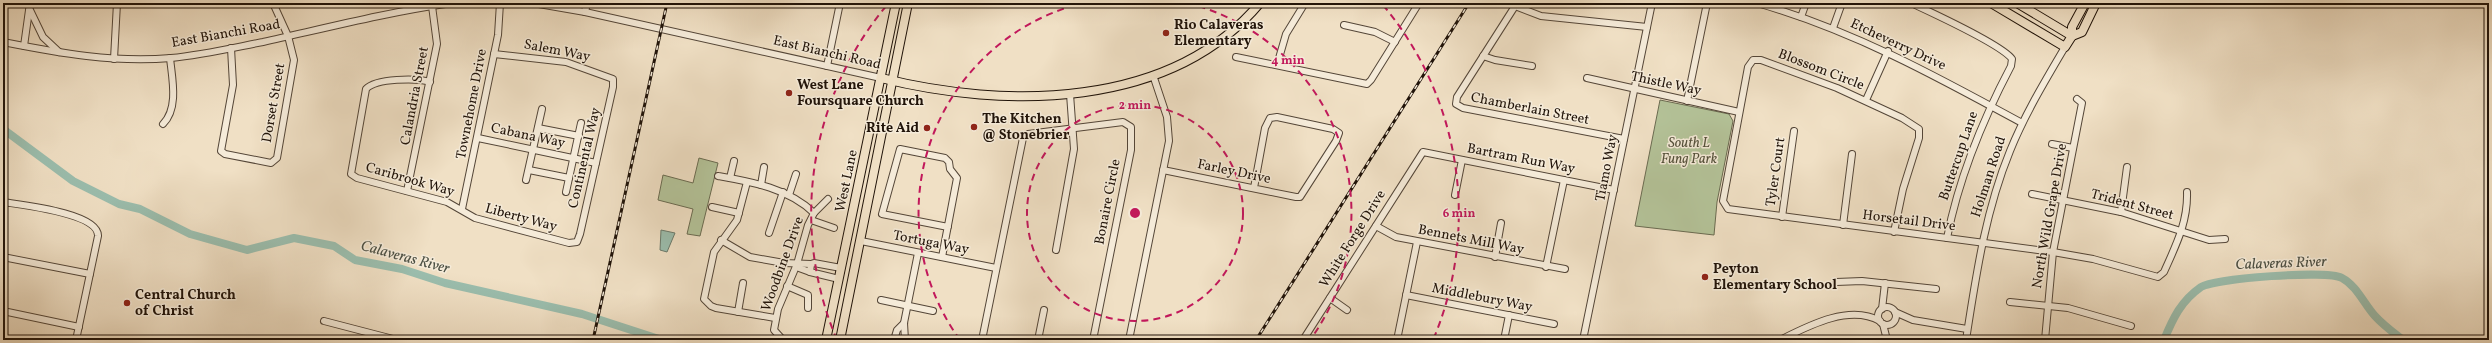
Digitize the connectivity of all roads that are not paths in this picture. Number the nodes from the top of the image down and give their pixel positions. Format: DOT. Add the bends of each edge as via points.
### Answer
graph roads {
  1 [pos="30,3"];
  2 [pos="117,3"];
  3 [pos="274,3"];
  4 [pos="452,3"];
  5 [pos="500,3"];
  6 [pos="533,3"];
  7 [pos="587,3"];
  8 [pos="840,3"];
  9 [pos="896,3"];
  10 [pos="908,3"];
  11 [pos="1260,3"];
  12 [pos="1305,3"];
  13 [pos="1419,3"];
  14 [pos="1652,3"];
  15 [pos="1707,3"];
  16 [pos="1757,3"];
  17 [pos="1806,3"];
  18 [pos="1842,3"];
  19 [pos="1911,3"];
  20 [pos="1991,3"];
  21 [pos="2017,3"];
  22 [pos="2084,3"];
  23 [pos="2096,3"];
  24 [pos="1516,4"];
  25 [pos="432,6"];
  26 [pos="30,10"];
  27 [pos="585,12"];
  28 [pos="1801,17"];
  29 [pos="1344,25"];
  30 [pos="1647,27"];
  31 [pos="1833,28"];
  32 [pos="288,36"];
  33 [pos="2072,36"];
  34 [pos="3,42"];
  35 [pos="1395,42"];
  36 [pos="24,46"];
  37 [pos="2065,47"];
  38 [pos="231,48"];
  39 [pos="1888,51"];
  40 [pos="60,53"];
  41 [pos="494,54"];
  42 [pos="1483,56"];
  43 [pos="1236,57"];
  44 [pos="170,58"];
  45 [pos="114,59"];
  46 [pos="1277,65"];
  47 [pos="827,66"];
  48 [pos="1532,66"];
  49 [pos="1153,75"];
  50 [pos="881,78"];
  51 [pos="1587,78"];
  52 [pos="613,79"];
  53 [pos="893,81"];
  54 [pos="430,82"];
  55 [pos="1634,89"];
  56 [pos="1070,94"];
  57 [pos="2077,99"];
  58 [pos="1866,100"];
  59 [pos="1687,101"];
  60 [pos="1990,106"];
  61 [pos="542,109"];
  62 [pos="1739,112"];
  63 [pos="581,123"];
  64 [pos="2022,123"];
  65 [pos="163,124"];
  66 [pos="538,128"];
  67 [pos="1073,130"];
  68 [pos="1794,131"];
  69 [pos="579,136"];
  70 [pos="478,138"];
  71 [pos="1624,139"];
  72 [pos="2052,144"];
  73 [pos="2073,148"];
  74 [pos="534,150"];
  75 [pos="1423,152"];
  76 [pos="1852,154"];
  77 [pos="574,158"];
  78 [pos="734,160"];
  79 [pos="1462,160"];
  80 [pos="596,163"];
  81 [pos="764,167"];
  82 [pos="2127,167"];
  83 [pos="529,170"];
  84 [pos="1163,170"];
  85 [pos="796,174"];
  86 [pos="718,176"];
  87 [pos="569,178"];
  88 [pos="730,178"];
  89 [pos="526,180"];
  90 [pos="1564,180"];
  91 [pos="746,182"];
  92 [pos="761,185"];
  93 [pos="1254,188"];
  94 [pos="1614,190"];
  95 [pos="408,191"];
  96 [pos="566,192"];
  97 [pos="2187,192"];
  98 [pos="786,194"];
  99 [pos="2032,194"];
  100 [pos="1455,195"];
  101 [pos="828,199"];
  102 [pos="2063,200"];
  103 [pos="3,202"];
  104 [pos="712,207"];
  105 [pos="1726,207"];
  106 [pos="462,209"];
  107 [pos="2121,212"];
  108 [pos="739,213"];
  109 [pos="814,213"];
  110 [pos="1782,217"];
  111 [pos="811,220"];
  112 [pos="1501,223"];
  113 [pos="1843,225"];
  114 [pos="1376,226"];
  115 [pos="948,227"];
  116 [pos="834,228"];
  117 [pos="2182,231"];
  118 [pos="1894,232"];
  119 [pos="769,233"];
  120 [pos="1947,238"];
  121 [pos="2225,239"];
  122 [pos="721,240"];
  123 [pos="861,241"];
  124 [pos="577,242"];
  125 [pos="1416,242"];
  126 [pos="1982,243"];
  127 [pos="1056,250"];
  128 [pos="2053,252"];
  129 [pos="918,253"];
  130 [pos="3,257"];
  131 [pos="942,257"];
  132 [pos="1495,257"];
  133 [pos="797,264"];
  134 [pos="811,264"];
  135 [pos="1546,267"];
  136 [pos="841,268"];
  137 [pos="996,268"];
  138 [pos="1565,269"];
  139 [pos="810,272"];
  140 [pos="90,274"];
  141 [pos="839,279"];
  142 [pos="1836,282"];
  143 [pos="743,283"];
  144 [pos="787,286"];
  145 [pos="1886,286"];
  146 [pos="1936,289"];
  147 [pos="1406,294"];
  148 [pos="1330,298"];
  149 [pos="881,300"];
  150 [pos="2010,302"];
  151 [pos="2048,304"];
  152 [pos="907,306"];
  153 [pos="808,308"];
  154 [pos="1044,310"];
  155 [pos="1347,310"];
  156 [pos="1881,310"];
  157 [pos="1892,310"];
  158 [pos="3,311"];
  159 [pos="933,311"];
  160 [pos="738,312"];
  161 [pos="1509,315"];
  162 [pos="1858,315"];
  163 [pos="775,318"];
  164 [pos="1913,320"];
  165 [pos="324,321"];
  166 [pos="1881,322"];
  167 [pos="1893,322"];
  168 [pos="904,323"];
  169 [pos="1554,324"];
  170 [pos="79,326"];
  171 [pos="2131,326"];
  172 [pos="1968,329"];
  173 [pos="1585,339"];
  174 [pos="1887,339"];
  175 [pos="76,340"];
  176 [pos="397,340"];
  177 [pos="782,340"];
  178 [pos="826,340"];
  179 [pos="840,340"];
  180 [pos="894,340"];
  181 [pos="905,340"];
  182 [pos="982,340"];
  183 [pos="1038,340"];
  184 [pos="1093,340"];
  185 [pos="1128,340"];
  186 [pos="1303,340"];
  187 [pos="1397,340"];
  188 [pos="1504,340"];
  189 [pos="1780,340"];
  190 [pos="1966,340"];
  191 [pos="2045,340"];
  1 -- 26 [label="street"];
  2 -- 45 [label="street"];
  3 -- 32 [label="street, Dorset Street"];
  4 -- 25 [label="street, East Bianchi Road"];
  5 -- 41 [label="street, Townehome Drive"];
  6 -- 27 [label="street, East Bianchi Road"];
  7 -- 27 [label="street"];
  8 -- 47 [label="street"];
  9 -- 50 [label="main road, West Lane"];
  10 -- 53 [label="main road, West Lane"];
  11 -- 49 [label="main road, East Bianchi Road" via="1234,31 1207,51"];
  12 -- 46 [label="street" via="1286,34"];
  13 -- 35 [label="street"];
  14 -- 30 [label="street, Tiamo Way"];
  15 -- 59 [label="street"];
  16 -- 28 [label="street, Etcheverry Drive"];
  17 -- 28 [label="street"];
  18 -- 31 [label="street"];
  19 -- 60 [label="street, Buttercup Lane" via="1951,22 2010,56 2011,66"];
  20 -- 37 [label="main road"];
  21 -- 33 [label="main road"];
  22 -- 33 [label="main road, Holman Road" via="2072,27"];
  23 -- 33 [label="main road, Holman Road" via="2082,32"];
  24 -- 30 [label="street" via="1526,12 1542,16"];
  24 -- 42 [label="street"];
  25 -- 32 [label="street, East Bianchi Road"];
  25 -- 54 [label="street, Calandria Street" via="437,44"];
  26 -- 36 [label="street"];
  26 -- 40 [label="street" via="43,36"];
  27 -- 47 [label="street, East Bianchi Road"];
  28 -- 31 [label="street, Etcheverry Drive"];
  29 -- 35 [label="street" via="1375,32"];
  30 -- 55 [label="street, Tiamo Way"];
  31 -- 39 [label="street, Etcheverry Drive"];
  32 -- 38 [label="street, East Bianchi Road"];
  32 -- 38 [label="street, Dorset Street" via="294,64 277,158 274,162 226,154 221,150 233,85"];
  33 -- 37 [label="main road, Holman Road"];
  34 -- 36 [label="street, East Bianchi Road"];
  35 -- 46 [label="street" via="1367,84"];
  36 -- 40 [label="street, East Bianchi Road"];
  37 -- 64 [label="street, Holman Road"];
  38 -- 44 [label="street, East Bianchi Road"];
  39 -- 58 [label="street"];
  39 -- 60 [label="street, Etcheverry Drive"];
  40 -- 45 [label="street, East Bianchi Road"];
  41 -- 52 [label="street, Salem Way" via="566,62"];
  41 -- 70 [label="street, Townehome Drive"];
  42 -- 48 [label="street"];
  42 -- 71 [label="street, Chamberlain Street" via="1457,97 1456,104 1463,108"];
  43 -- 46 [label="street"];
  44 -- 45 [label="street, East Bianchi Road"];
  44 -- 65 [label="street" via="173,95 170,110"];
  47 -- 50 [label="street, East Bianchi Road"];
  49 -- 56 [label="main road, East Bianchi Road"];
  49 -- 84 [label="street" via="1168,124 1169,141"];
  50 -- 53 [label="main road, East Bianchi Road"];
  50 -- 136 [label="main road, West Lane"];
  51 -- 55 [label="street, Thistle Way"];
  52 -- 80 [label="street, Continental Way"];
  53 -- 56 [label="main road, East Bianchi Road" via="975,95 1022,97"];
  53 -- 123 [label="main road, West Lane"];
  54 -- 95 [label="street, Calandria Street"];
  54 -- 95 [label="street, Caribrook Way" via="407,79 372,85 366,89 350,174"];
  55 -- 59 [label="street, Thistle Way"];
  55 -- 71 [label="street, Tiamo Way"];
  56 -- 67 [label="street"];
  57 -- 73 [label="street, North Wild Grape Drive" via="2082,102"];
  58 -- 62 [label="street, Blossom Circle" via="1809,76 1757,59 1752,60 1748,67"];
  58 -- 118 [label="street, Blossom Circle" via="1907,120 1919,129 1919,138 1905,182"];
  59 -- 62 [label="street, Thistle Way"];
  60 -- 64 [label="street, Etcheverry Drive"];
  60 -- 120 [label="street, Buttercup Lane" via="1962,179"];
  61 -- 66 [label="street"];
  62 -- 105 [label="street, Blossom Circle" via="1723,201"];
  63 -- 69 [label="street"];
  64 -- 126 [label="street, Holman Road" via="2002,170"];
  66 -- 69 [label="street"];
  66 -- 74 [label="street"];
  67 -- 127 [label="street" via="1073,162"];
  67 -- 137 [label="street, Bonaire Circle" via="1028,134 1023,138"];
  67 -- 184 [label="street, Bonaire Circle" via="1122,122 1131,127 1132,133 1131,150"];
  68 -- 110 [label="street, Tyler Court"];
  69 -- 77 [label="street"];
  70 -- 74 [label="street, Cabana Way"];
  70 -- 106 [label="street, Townehome Drive"];
  71 -- 94 [label="street, Tiamo Way"];
  72 -- 73 [label="street"];
  73 -- 102 [label="street, North Wild Grape Drive"];
  74 -- 77 [label="street, Cabana Way"];
  74 -- 83 [label="street"];
  75 -- 79 [label="street, Bartram Run Way"];
  75 -- 114 [label="street, White Forge Drive"];
  76 -- 113 [label="street"];
  77 -- 80 [label="street, Cabana Way"];
  77 -- 87 [label="street"];
  78 -- 88 [label="street"];
  79 -- 90 [label="street, Bartram Run Way"];
  79 -- 100 [label="street"];
  80 -- 124 [label="street, Continental Way"];
  81 -- 92 [label="street"];
  82 -- 107 [label="street"];
  83 -- 87 [label="street"];
  83 -- 89 [label="street"];
  84 -- 93 [label="street, Farley Drive"];
  84 -- 185 [label="street"];
  85 -- 98 [label="street"];
  86 -- 88 [label="street"];
  87 -- 96 [label="street"];
  88 -- 91 [label="street"];
  90 -- 94 [label="street, Bartram Run Way"];
  90 -- 135 [label="street"];
  91 -- 92 [label="street"];
  91 -- 108 [label="street"];
  92 -- 98 [label="street"];
  93 -- 93 [label="street, Farley Drive" via="1270,118 1277,117 1339,133 1300,197"];
  94 -- 173 [label="street, Tiamo Way"];
  95 -- 106 [label="street, Caribrook Way" via="448,202"];
  97 -- 117 [label="street" via="2187,209"];
  98 -- 109 [label="street"];
  98 -- 119 [label="street"];
  99 -- 102 [label="street, Trident Street"];
  101 -- 109 [label="street, Woodbine Drive"];
  102 -- 107 [label="street, Trident Street"];
  102 -- 128 [label="street, North Wild Grape Drive"];
  103 -- 140 [label="street" via="73,215 92,223 97,228 98,236"];
  104 -- 108 [label="street"];
  105 -- 110 [label="street, Horsetail Drive"];
  106 -- 124 [label="street, Liberty Way" via="475,218 569,243"];
  107 -- 117 [label="street, Trident Street"];
  108 -- 122 [label="street"];
  109 -- 111 [label="street, Woodbine Drive"];
  110 -- 113 [label="street, Horsetail Drive"];
  111 -- 116 [label="street"];
  111 -- 133 [label="street, Woodbine Drive"];
  112 -- 132 [label="street"];
  113 -- 118 [label="street, Horsetail Drive"];
  114 -- 125 [label="street, Bennets Mill Way" via="1396,238"];
  114 -- 148 [label="street, White Forge Drive"];
  115 -- 115 [label="street" via="957,178 950,169 948,159 900,149 882,214"];
  115 -- 131 [label="street"];
  117 -- 121 [label="street, Trident Street" via="2210,240"];
  117 -- 128 [label="street, Horsetail Drive" via="2164,272 2158,277 2093,258"];
  118 -- 120 [label="street, Horsetail Drive"];
  120 -- 126 [label="street, Horsetail Drive"];
  122 -- 133 [label="street" via="750,257"];
  122 -- 160 [label="street" via="714,252 705,295 706,303 716,308"];
  123 -- 129 [label="street, Tortuga Way"];
  123 -- 179 [label="main road, West Lane"];
  125 -- 132 [label="street, Bennets Mill Way"];
  125 -- 147 [label="street"];
  126 -- 128 [label="street, Horsetail Drive"];
  126 -- 172 [label="street, Holman Road"];
  128 -- 151 [label="street, North Wild Grape Drive"];
  129 -- 131 [label="street, Tortuga Way"];
  129 -- 152 [label="street"];
  130 -- 140 [label="street"];
  131 -- 137 [label="street, Tortuga Way"];
  132 -- 135 [label="street, Bennets Mill Way"];
  133 -- 134 [label="street"];
  133 -- 139 [label="street" via="799,268"];
  133 -- 144 [label="street, Woodbine Drive"];
  134 -- 136 [label="street"];
  134 -- 139 [label="street"];
  135 -- 138 [label="street, Bennets Mill Way"];
  136 -- 141 [label="main road, West Lane"];
  137 -- 182 [label="street, Bonaire Circle"];
  139 -- 141 [label="street"];
  140 -- 170 [label="street"];
  141 -- 178 [label="main road, West Lane"];
  142 -- 145 [label="street"];
  143 -- 160 [label="street"];
  144 -- 153 [label="street" via="808,295"];
  144 -- 163 [label="street, Woodbine Drive"];
  145 -- 146 [label="street"];
  145 -- 156 [label="street"];
  145 -- 157 [label="street"];
  147 -- 161 [label="street, Middlebury Way"];
  147 -- 187 [label="street"];
  148 -- 155 [label="street"];
  148 -- 186 [label="street, White Forge Drive"];
  149 -- 152 [label="street"];
  150 -- 151 [label="street"];
  151 -- 171 [label="street"];
  151 -- 191 [label="street, North Wild Grape Drive"];
  152 -- 159 [label="street"];
  152 -- 168 [label="street"];
  154 -- 183 [label="street"];
  156 -- 157 [label="street"];
  156 -- 162 [label="street" via="1862,312"];
  156 -- 166 [label="street"];
  157 -- 164 [label="street"];
  157 -- 167 [label="street"];
  158 -- 170 [label="street"];
  160 -- 163 [label="street"];
  161 -- 169 [label="street, Middlebury Way"];
  161 -- 188 [label="street"];
  162 -- 166 [label="street" via="1870,316"];
  162 -- 189 [label="street" via="1826,320"];
  163 -- 177 [label="street, Woodbine Drive" via="774,330"];
  164 -- 167 [label="street"];
  164 -- 172 [label="street"];
  165 -- 176 [label="street"];
  166 -- 167 [label="street"];
  166 -- 174 [label="street"];
  167 -- 174 [label="street"];
  168 -- 180 [label="street"];
  168 -- 181 [label="street"];
  170 -- 175 [label="street"];
  172 -- 190 [label="street, Holman Road"];
}
